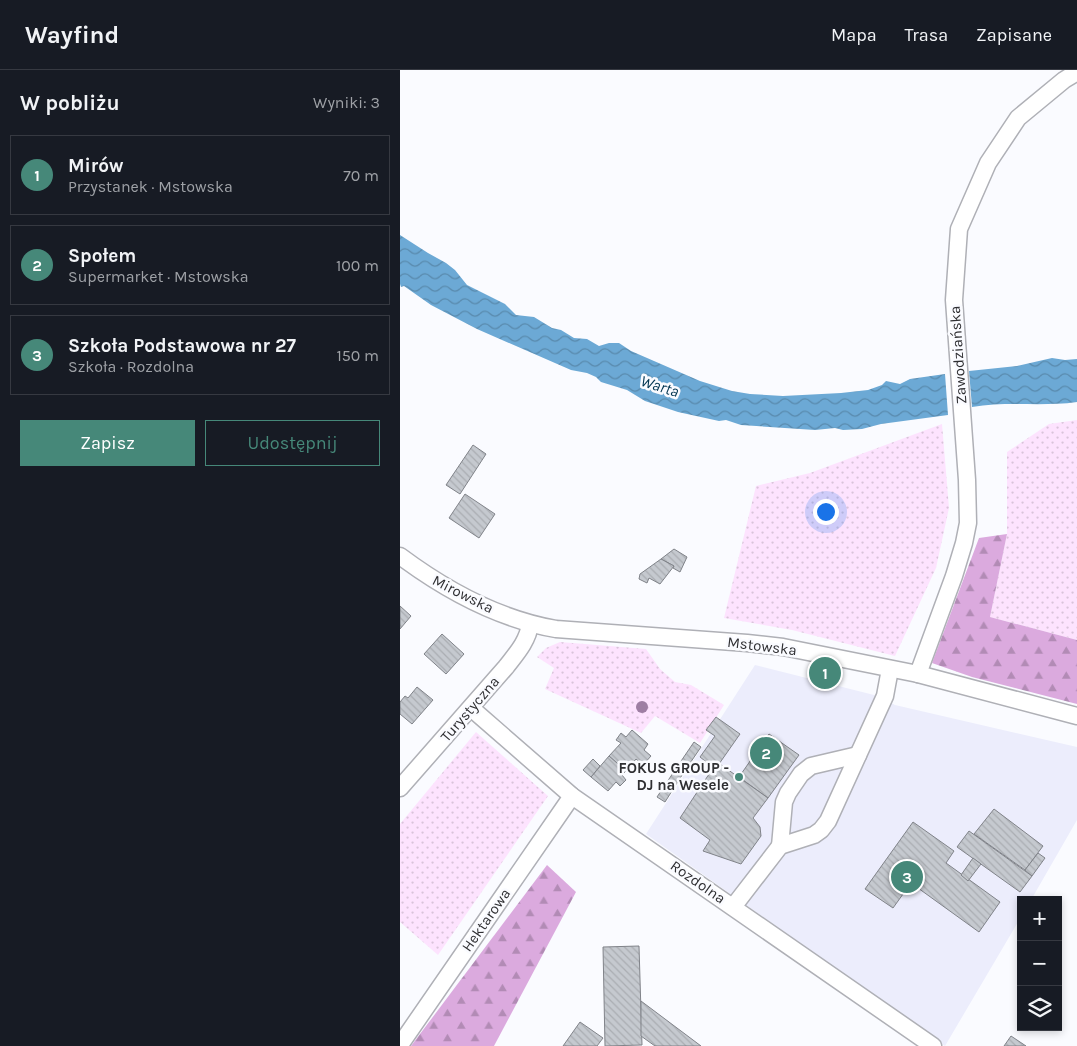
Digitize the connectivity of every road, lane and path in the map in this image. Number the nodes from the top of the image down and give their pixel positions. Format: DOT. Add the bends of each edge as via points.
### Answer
graph roads {
  1 [pos="1077,72"];
  2 [pos="400,556"];
  3 [pos="530,624"];
  4 [pos="890,669"];
  5 [pos="918,674"];
  6 [pos="470,708"];
  7 [pos="1077,716"];
  8 [pos="858,756"];
  9 [pos="400,788"];
  10 [pos="572,796"];
  11 [pos="780,846"];
  12 [pos="733,907"];
  13 [pos="400,1045"];
  14 [pos="933,1046"];
  1 -- 5 [label="street, Zawodziańska" via="1018,118 988,164 959,229 954,300 968,480 968,523"];
  2 -- 3 [label="street, Mirowska" via="453,592"];
  3 -- 4 [label="street, Mstowska" via="556,629 774,646"];
  3 -- 6 [label="street, Turystyczna" via="517,653"];
  4 -- 5 [label="street, Mstowska"];
  4 -- 8 [label="street" via="885,696"];
  5 -- 7 [label="street, Mstowska"];
  6 -- 9 [label="street, Turystyczna"];
  6 -- 10 [label="street, Rozdolna"];
  8 -- 11 [label="street" via="821,830"];
  8 -- 11 [label="street" via="811,766 801,774 784,802"];
  10 -- 12 [label="street, Rozdolna"];
  10 -- 13 [label="street, Hektarowa"];
  11 -- 12 [label="street"];
  12 -- 14 [label="street, Rozdolna"];
}
